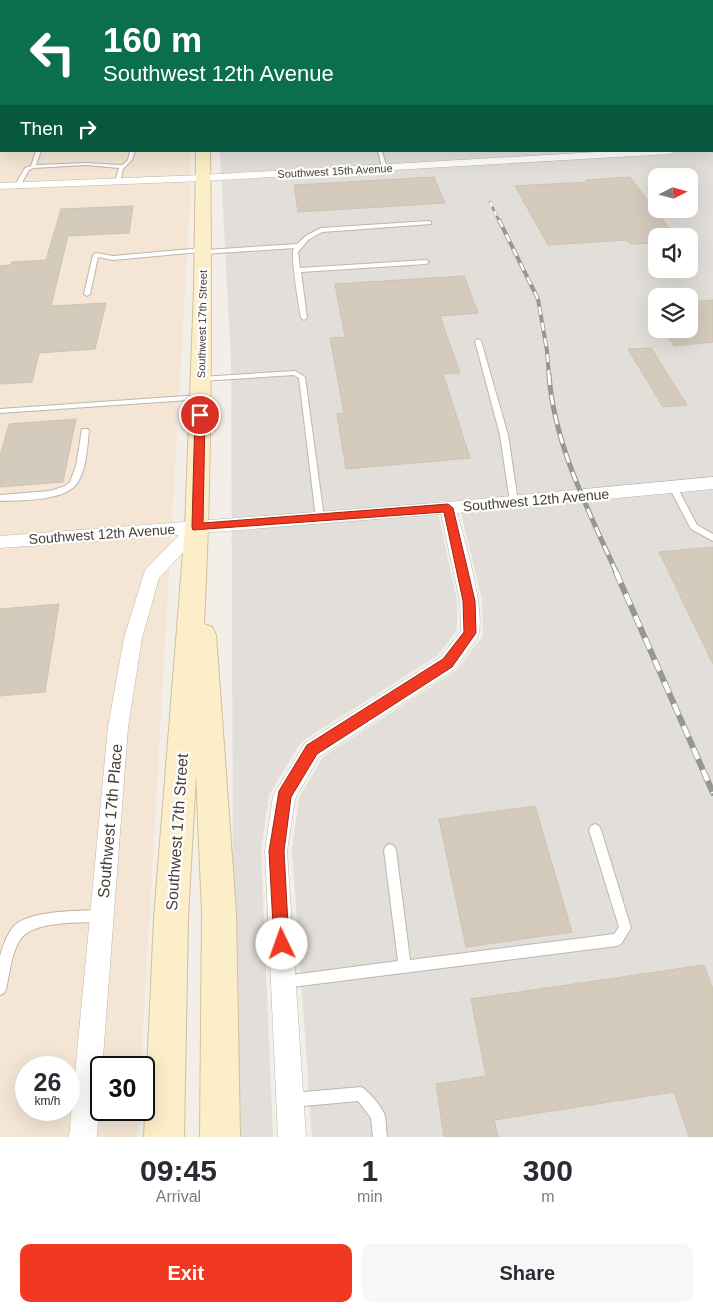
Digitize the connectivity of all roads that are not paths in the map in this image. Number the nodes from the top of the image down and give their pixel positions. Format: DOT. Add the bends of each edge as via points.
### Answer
graph roads {
  1 [pos="39,152"];
  2 [pos="133,152"];
  3 [pos="203,152"];
  4 [pos="380,152"];
  5 [pos="649,152"];
  6 [pos="561,154"];
  7 [pos="33,167"];
  8 [pos="123,167"];
  9 [pos="385,168"];
  10 [pos="202,178"];
  11 [pos="118,182"];
  12 [pos="0,186"];
  13 [pos="18,186"];
  14 [pos="430,223"];
  15 [pos="298,246"];
  16 [pos="203,251"];
  17 [pos="426,262"];
  18 [pos="297,270"];
  19 [pos="87,294"];
  20 [pos="304,318"];
  21 [pos="478,341"];
  22 [pos="200,388"];
  23 [pos="0,411"];
  24 [pos="85,430"];
  25 [pos="713,483"];
  26 [pos="673,486"];
  27 [pos="0,498"];
  28 [pos="514,502"];
  29 [pos="448,508"];
  30 [pos="320,518"];
  31 [pos="197,527"];
  32 [pos="713,538"];
  33 [pos="0,542"];
  34 [pos="595,830"];
  35 [pos="390,850"];
  36 [pos="102,916"];
  37 [pos="405,967"];
  38 [pos="284,982"];
  39 [pos="0,989"];
  40 [pos="290,1100"];
  41 [pos="83,1137"];
  42 [pos="164,1137"];
  43 [pos="220,1137"];
  44 [pos="292,1137"];
  45 [pos="380,1137"];
  1 -- 7 [label="lane"];
  2 -- 8 [label="lane"];
  3 -- 10 [label="main road, Southwest 17th Street"];
  4 -- 9 [label="lane"];
  5 -- 6 [label="street, Southwest 15th Avenue"];
  6 -- 9 [label="street, Southwest 15th Avenue"];
  7 -- 8 [label="lane" via="86,164"];
  7 -- 13 [label="lane" via="28,169"];
  8 -- 11 [label="lane"];
  9 -- 10 [label="street, Southwest 15th Avenue"];
  10 -- 11 [label="street, Southwest 15th Avenue"];
  10 -- 16 [label="main road, Southwest 17th Street"];
  11 -- 13 [label="street, Southwest 15th Avenue"];
  12 -- 13 [label="street, Southwest 15th Avenue"];
  14 -- 15 [label="lane" via="321,230"];
  15 -- 16 [label="lane"];
  15 -- 18 [label="lane"];
  16 -- 19 [label="lane" via="112,258 96,255"];
  16 -- 22 [label="main road, Southwest 17th Street"];
  17 -- 18 [label="lane"];
  18 -- 20 [label="lane"];
  21 -- 28 [label="lane" via="504,435"];
  22 -- 23 [label="lane"];
  22 -- 30 [label="lane" via="295,373 302,377"];
  22 -- 31 [label="main road, Southwest 17th Street"];
  24 -- 27 [label="lane" via="77,475 72,485 58,493"];
  25 -- 26 [label="street, Southwest 12th Avenue"];
  26 -- 28 [label="street, Southwest 12th Avenue"];
  26 -- 32 [label="lane" via="694,527"];
  28 -- 29 [label="street, Southwest 12th Avenue"];
  29 -- 30 [label="street, Southwest 12th Avenue"];
  29 -- 38 [label="street" via="469,601 470,633 448,663 312,750 284,796 276,851"];
  30 -- 31 [label="street, Southwest 12th Avenue"];
  31 -- 33 [label="street, Southwest 12th Avenue"];
  31 -- 36 [label="street, Southwest 17th Place" via="151,575 133,638 118,727"];
  31 -- 42 [label="main road, Southwest 17th Street" via="171,918"];
  31 -- 43 [label="main road, Southwest 17th Street" via="219,912"];
  34 -- 37 [label="lane" via="625,928 617,940"];
  35 -- 37 [label="lane"];
  36 -- 39 [label="lane" via="36,922 20,930 11,945"];
  36 -- 41 [label="street, Southwest 17th Place"];
  37 -- 38 [label="lane"];
  38 -- 40 [label="street"];
  40 -- 44 [label="street"];
  40 -- 45 [label="lane" via="361,1094 378,1115"];
}
